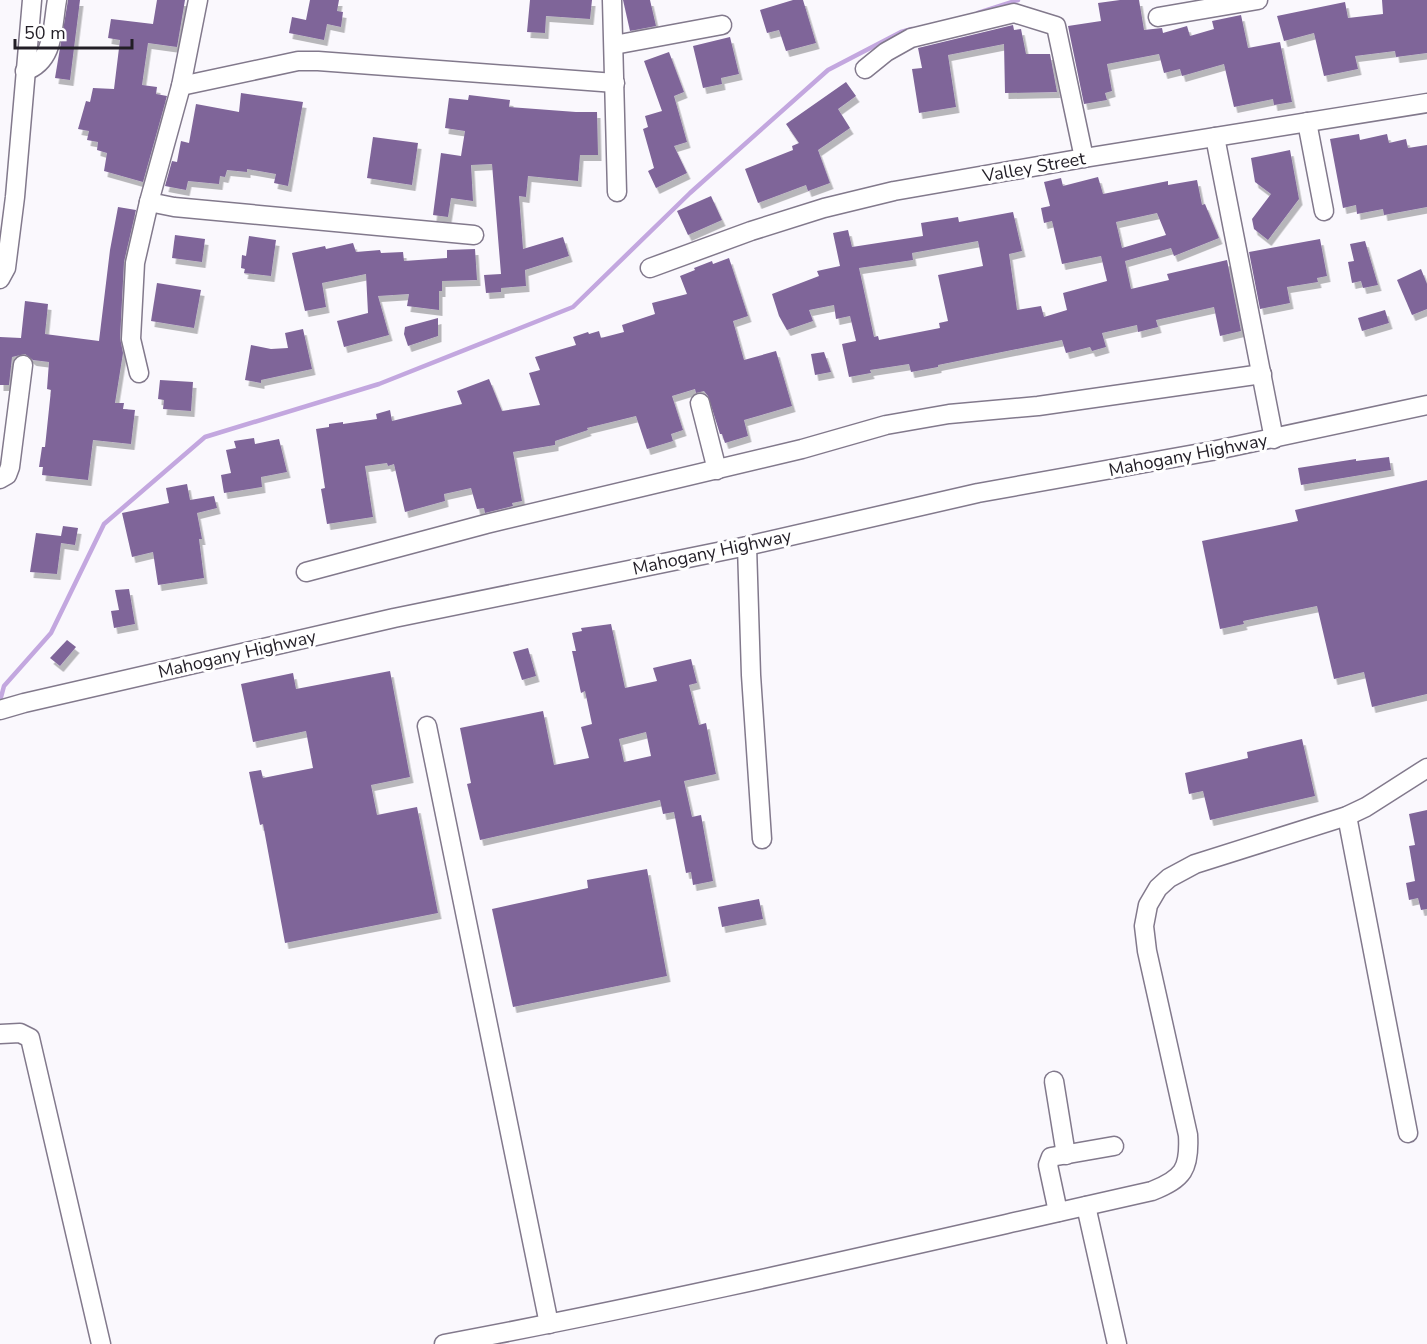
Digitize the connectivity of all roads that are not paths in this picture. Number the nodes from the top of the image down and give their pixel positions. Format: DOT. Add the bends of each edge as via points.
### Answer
graph roads {
  1 [pos="32,0"];
  2 [pos="57,0"];
  3 [pos="198,0"];
  4 [pos="612,0"];
  5 [pos="1258,0"];
  6 [pos="1158,17"];
  7 [pos="722,26"];
  8 [pos="614,45"];
  9 [pos="865,69"];
  10 [pos="25,71"];
  11 [pos="615,83"];
  12 [pos="180,86"];
  13 [pos="1427,103"];
  14 [pos="1307,122"];
  15 [pos="1215,137"];
  16 [pos="1084,158"];
  17 [pos="617,192"];
  18 [pos="149,202"];
  19 [pos="1324,211"];
  20 [pos="474,235"];
  21 [pos="651,268"];
  22 [pos="0,279"];
  23 [pos="23,365"];
  24 [pos="139,373"];
  25 [pos="1262,374"];
  26 [pos="700,403"];
  27 [pos="1427,405"];
  28 [pos="1274,439"];
  29 [pos="717,470"];
  30 [pos="0,479"];
  31 [pos="747,546"];
  32 [pos="306,572"];
  33 [pos="0,710"];
  34 [pos="427,726"];
  35 [pos="1427,768"];
  36 [pos="1347,816"];
  37 [pos="762,839"];
  38 [pos="0,1034"];
  39 [pos="1054,1081"];
  40 [pos="1408,1133"];
  41 [pos="1114,1146"];
  42 [pos="1066,1155"];
  43 [pos="1086,1206"];
  44 [pos="1058,1212"];
  45 [pos="549,1324"];
  46 [pos="101,1344"];
  47 [pos="444,1344"];
  48 [pos="1117,1344"];
  1 -- 10 [label="street"];
  2 -- 10 [label="street" via="49,50 37,67"];
  3 -- 12 [label="street"];
  4 -- 8 [label="street"];
  5 -- 6 [label="street"];
  7 -- 8 [label="street"];
  8 -- 11 [label="street"];
  9 -- 16 [label="street" via="911,38 1014,13 1056,26"];
  10 -- 22 [label="street" via="14,208 6,268"];
  11 -- 12 [label="street" via="318,61"];
  11 -- 17 [label="street"];
  12 -- 18 [label="street"];
  13 -- 14 [label="street, Valley Street"];
  14 -- 15 [label="street, Valley Street"];
  14 -- 19 [label="street"];
  15 -- 16 [label="street, Valley Street"];
  15 -- 25 [label="street"];
  16 -- 21 [label="street, Valley Street" via="894,191 824,208"];
  18 -- 20 [label="street"];
  18 -- 24 [label="street" via="135,263 131,339"];
  23 -- 30 [label="street" via="10,467"];
  25 -- 28 [label="street"];
  25 -- 29 [label="street" via="886,425"];
  26 -- 29 [label="street"];
  27 -- 28 [label="street, Mahogany Highway"];
  28 -- 31 [label="street, Mahogany Highway" via="978,493"];
  29 -- 32 [label="street" via="486,524"];
  31 -- 33 [label="street, Mahogany Highway" via="394,618"];
  31 -- 37 [label="street"];
  34 -- 45 [label="street"];
  35 -- 36 [label="street"];
  36 -- 40 [label="street"];
  36 -- 43 [label="street" via="1195,864 1158,888 1148,905 1144,926 1189,1154 1185,1169 1168,1185"];
  38 -- 46 [label="street" via="20,1033 30,1038"];
  39 -- 42 [label="street"];
  41 -- 42 [label="street"];
  42 -- 44 [label="street" via="1052,1157 1048,1166"];
  43 -- 44 [label="street"];
  43 -- 48 [label="street"];
  44 -- 45 [label="street"];
  45 -- 47 [label="street"];
}
